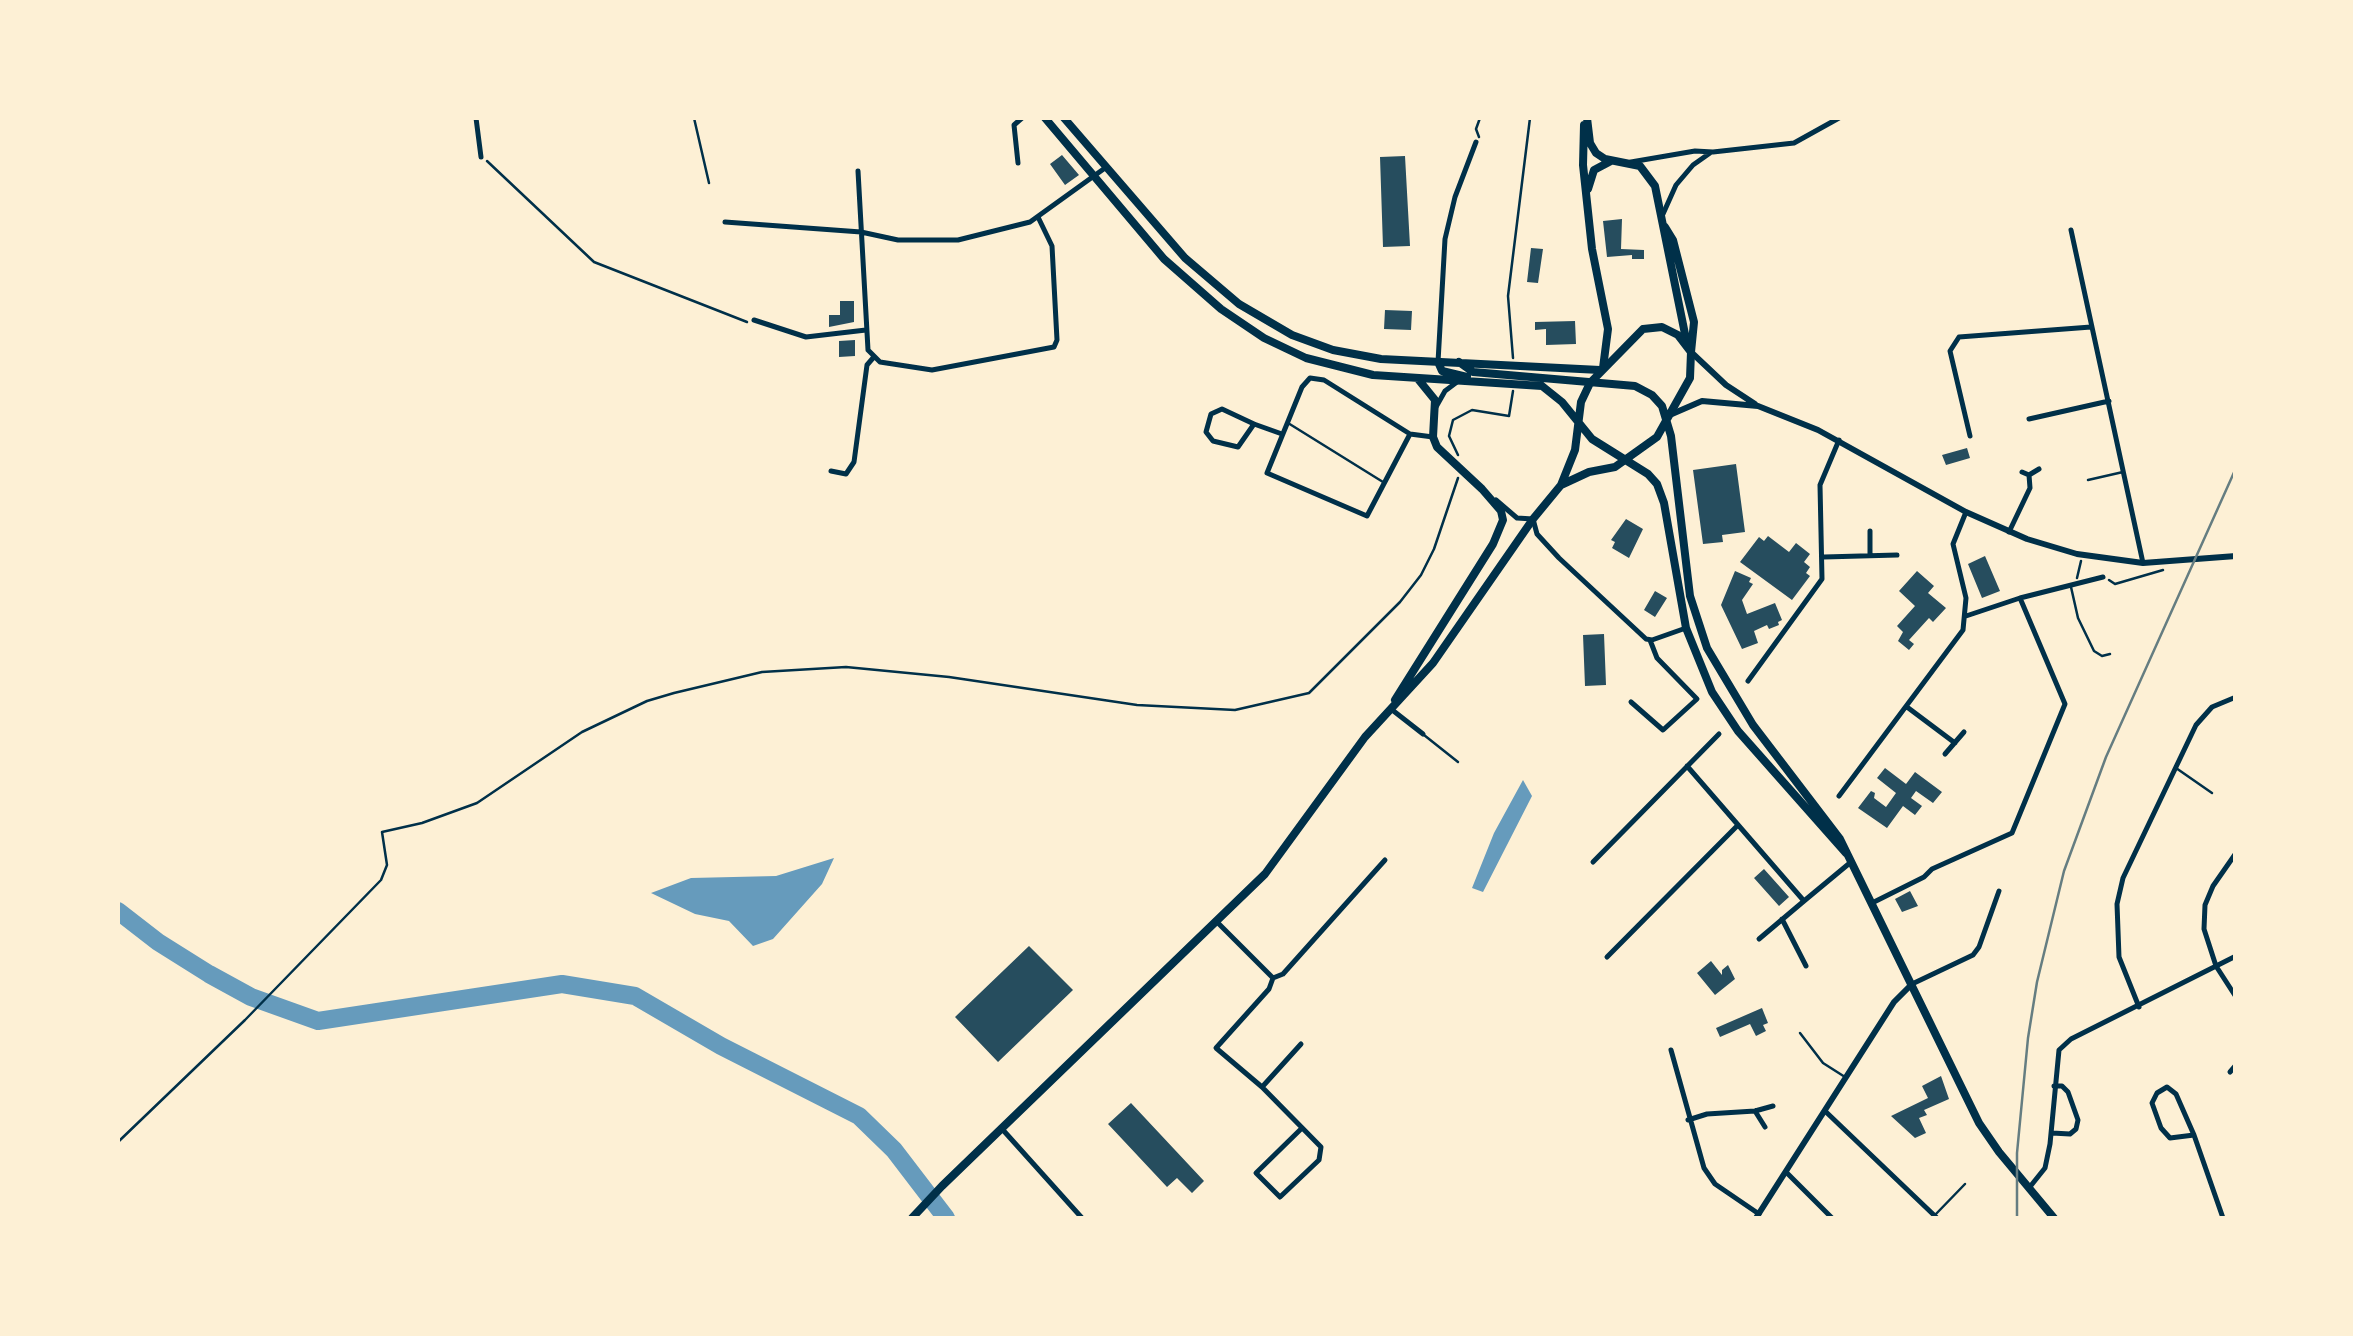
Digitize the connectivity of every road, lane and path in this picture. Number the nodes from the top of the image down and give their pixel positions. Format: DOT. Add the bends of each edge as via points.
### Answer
graph roads {
  1 [pos="476,118"];
  2 [pos="694,118"];
  3 [pos="1022,118"];
  4 [pos="1044,118"];
  5 [pos="1064,118"];
  6 [pos="1480,118"];
  7 [pos="1530,118"];
  8 [pos="1586,118"];
  9 [pos="1839,118"];
  10 [pos="1476,142"];
  11 [pos="1712,152"];
  12 [pos="482,157"];
  13 [pos="1611,161"];
  14 [pos="1630,162"];
  15 [pos="1018,164"];
  16 [pos="1105,168"];
  17 [pos="858,172"];
  18 [pos="1094,176"];
  19 [pos="710,183"];
  20 [pos="1588,194"];
  21 [pos="1038,217"];
  22 [pos="1662,220"];
  23 [pos="725,222"];
  24 [pos="2071,230"];
  25 [pos="861,232"];
  26 [pos="754,322"];
  27 [pos="2091,327"];
  28 [pos="866,330"];
  29 [pos="1689,348"];
  30 [pos="1513,354"];
  31 [pos="874,358"];
  32 [pos="1438,362"];
  33 [pos="1458,362"];
  34 [pos="1602,369"];
  35 [pos="1417,378"];
  36 [pos="1460,380"];
  37 [pos="1482,381"];
  38 [pos="1590,383"];
  39 [pos="1514,395"];
  40 [pos="2109,400"];
  41 [pos="1758,406"];
  42 [pos="1436,407"];
  43 [pos="1670,416"];
  44 [pos="2028,419"];
  45 [pos="1287,422"];
  46 [pos="1254,424"];
  47 [pos="1580,426"];
  48 [pos="1282,434"];
  49 [pos="1410,434"];
  50 [pos="1970,436"];
  51 [pos="1433,438"];
  52 [pos="1839,440"];
  53 [pos="1625,458"];
  54 [pos="1458,467"];
  55 [pos="2039,469"];
  56 [pos="831,471"];
  57 [pos="2124,472"];
  58 [pos="2088,480"];
  59 [pos="1384,482"];
  60 [pos="1561,485"];
  61 [pos="1482,489"];
  62 [pos="1966,512"];
  63 [pos="1533,519"];
  64 [pos="1870,531"];
  65 [pos="2008,532"];
  66 [pos="1897,554"];
  67 [pos="1870,556"];
  68 [pos="2083,556"];
  69 [pos="2236,556"];
  70 [pos="1824,557"];
  71 [pos="2189,560"];
  72 [pos="2143,562"];
  73 [pos="2103,578"];
  74 [pos="2073,585"];
  75 [pos="2020,598"];
  76 [pos="1966,616"];
  77 [pos="1686,628"];
  78 [pos="1650,640"];
  79 [pos="2110,654"];
  80 [pos="1748,681"];
  81 [pos="2236,697"];
  82 [pos="1630,702"];
  83 [pos="1907,707"];
  84 [pos="1391,709"];
  85 [pos="1964,732"];
  86 [pos="1423,734"];
  87 [pos="1719,734"];
  88 [pos="1954,743"];
  89 [pos="1945,754"];
  90 [pos="1458,762"];
  91 [pos="1687,766"];
  92 [pos="2174,768"];
  93 [pos="2212,793"];
  94 [pos="1839,796"];
  95 [pos="1738,825"];
  96 [pos="2236,854"];
  97 [pos="1849,858"];
  98 [pos="1954,859"];
  99 [pos="1385,860"];
  100 [pos="1592,862"];
  101 [pos="1958,868"];
  102 [pos="1999,892"];
  103 [pos="1804,900"];
  104 [pos="1872,903"];
  105 [pos="1982,903"];
  106 [pos="1993,908"];
  107 [pos="1782,918"];
  108 [pos="1217,922"];
  109 [pos="1759,940"];
  110 [pos="1619,945"];
  111 [pos="1627,953"];
  112 [pos="2236,956"];
  113 [pos="1607,957"];
  114 [pos="1806,966"];
  115 [pos="2216,966"];
  116 [pos="1273,978"];
  117 [pos="1912,985"];
  118 [pos="2236,996"];
  119 [pos="2139,1007"];
  120 [pos="1800,1032"];
  121 [pos="1301,1044"];
  122 [pos="1671,1050"];
  123 [pos="2236,1064"];
  124 [pos="2230,1072"];
  125 [pos="1846,1078"];
  126 [pos="2054,1086"];
  127 [pos="1262,1088"];
  128 [pos="1773,1106"];
  129 [pos="1755,1111"];
  130 [pos="1826,1111"];
  131 [pos="1688,1120"];
  132 [pos="1765,1127"];
  133 [pos="1301,1128"];
  134 [pos="1003,1130"];
  135 [pos="2051,1132"];
  136 [pos="2194,1135"];
  137 [pos="118,1142"];
  138 [pos="1786,1172"];
  139 [pos="1964,1184"];
  140 [pos="2030,1188"];
  141 [pos="915,1215"];
  142 [pos="1758,1216"];
  143 [pos="1935,1217"];
  144 [pos="1082,1218"];
  145 [pos="1832,1218"];
  146 [pos="2054,1218"];
  147 [pos="2223,1218"];
  1 -- 12 [label="street"];
  2 -- 19 [label="lane"];
  3 -- 15 [label="street" via="1014,125"];
  4 -- 18 [label="main road"];
  5 -- 16 [label="main road"];
  6 -- 10 [label="path"];
  7 -- 30 [label="path" via="1509,285"];
  8 -- 13 [label="main road" via="1591,147"];
  8 -- 20 [label="main road" via="1582,159"];
  9 -- 11 [label="street" via="1794,143"];
  10 -- 32 [label="street" via="1445,239"];
  11 -- 14 [label="street"];
  11 -- 22 [label="street" via="1679,181"];
  12 -- 26 [label="path" via="594,262"];
  13 -- 14 [label="main road"];
  13 -- 20 [label="main road" via="1594,170"];
  14 -- 22 [label="main road" via="1652,179"];
  16 -- 18 [label="street"];
  16 -- 32 [label="main road" via="1185,258 1255,315 1334,350"];
  17 -- 25 [label="street"];
  18 -- 21 [label="street"];
  18 -- 35 [label="main road" via="1164,259 1249,329 1324,364"];
  20 -- 34 [label="main road" via="1608,329"];
  21 -- 25 [label="street" via="958,240"];
  21 -- 31 [label="street" via="1052,246 1054,347 932,370"];
  22 -- 29 [label="main road"];
  23 -- 25 [label="street"];
  24 -- 27 [label="street"];
  25 -- 28 [label="street"];
  26 -- 28 [label="street" via="806,337"];
  27 -- 40 [label="street"];
  27 -- 50 [label="street" via="1959,337 1950,351"];
  28 -- 31 [label="street"];
  29 -- 34 [label="main road" via="1670,330 1643,329"];
  29 -- 41 [label="main road"];
  29 -- 43 [label="main road" via="1690,378"];
  31 -- 56 [label="street" via="854,462 846,474"];
  32 -- 33 [label="main road"];
  32 -- 37 [label="main road" via="1442,371"];
  33 -- 34 [label="main road"];
  33 -- 38 [label="main road" via="1473,372"];
  34 -- 38 [label="main road"];
  35 -- 36 [label="main road"];
  35 -- 42 [label="main road"];
  36 -- 37 [label="main road"];
  36 -- 42 [label="street"];
  37 -- 47 [label="main road" via="1542,386"];
  38 -- 43 [label="main road" via="1644,390"];
  38 -- 47 [label="main road"];
  39 -- 54 [label="path" via="1508,416 1472,410 1453,420 1449,436"];
  40 -- 44 [label="street"];
  40 -- 57 [label="street"];
  41 -- 43 [label="main road" via="1702,401"];
  41 -- 52 [label="main road"];
  42 -- 51 [label="main road"];
  43 -- 53 [label="main road" via="1645,448"];
  43 -- 97 [label="main road" via="1688,585 1706,648"];
  45 -- 48 [label="street"];
  45 -- 49 [label="street" via="1310,378 1324,380"];
  45 -- 59 [label="lane"];
  46 -- 46 [label="street" via="1238,447 1213,441 1206,432 1211,414 1222,410"];
  46 -- 48 [label="street"];
  47 -- 53 [label="main road"];
  47 -- 60 [label="main road"];
  48 -- 59 [label="street" via="1267,472 1367,516"];
  49 -- 51 [label="street"];
  49 -- 59 [label="street"];
  51 -- 54 [label="main road"];
  52 -- 62 [label="main road"];
  52 -- 70 [label="street" via="1820,485"];
  53 -- 60 [label="main road"];
  53 -- 77 [label="main road" via="1662,493"];
  54 -- 61 [label="main road"];
  54 -- 137 [label="path" via="1458,483 1420,575 1312,692 1235,710 1136,705 846,667 762,672 646,700 582,732 477,803 382,832 382,880"];
  55 -- 65 [label="street" via="2025,474 2030,488"];
  57 -- 58 [label="lane"];
  57 -- 72 [label="street"];
  60 -- 63 [label="main road"];
  61 -- 63 [label="street" via="1517,518"];
  61 -- 84 [label="main road" via="1501,511 1502,525"];
  62 -- 65 [label="main road"];
  62 -- 76 [label="street" via="1953,544"];
  63 -- 78 [label="street" via="1542,541"];
  63 -- 84 [label="main road" via="1433,663"];
  64 -- 67 [label="street"];
  65 -- 68 [label="main road"];
  66 -- 67 [label="street"];
  67 -- 70 [label="street"];
  68 -- 72 [label="main road"];
  68 -- 74 [label="path"];
  69 -- 71 [label="main road"];
  70 -- 80 [label="street" via="1817,588"];
  71 -- 72 [label="main road"];
  71 -- 73 [label="path" via="2114,584"];
  73 -- 74 [label="street"];
  74 -- 75 [label="street"];
  74 -- 79 [label="lane" via="2078,618 2094,650"];
  75 -- 76 [label="street"];
  75 -- 98 [label="street" via="2065,704 2012,833"];
  76 -- 83 [label="street" via="1953,646"];
  77 -- 78 [label="street"];
  77 -- 97 [label="main road" via="1727,716"];
  78 -- 82 [label="street" via="1658,658 1696,696 1663,730"];
  81 -- 92 [label="street" via="2204,714"];
  83 -- 88 [label="street"];
  83 -- 94 [label="street"];
  84 -- 86 [label="street"];
  84 -- 108 [label="main road" via="1265,874"];
  85 -- 88 [label="street"];
  86 -- 90 [label="lane"];
  87 -- 91 [label="street"];
  88 -- 89 [label="street"];
  91 -- 95 [label="street"];
  91 -- 100 [label="street"];
  92 -- 93 [label="lane"];
  92 -- 119 [label="street" via="2132,855 2117,904 2119,956"];
  95 -- 103 [label="street"];
  95 -- 110 [label="street"];
  96 -- 115 [label="street" via="2205,905 2204,929"];
  97 -- 103 [label="street"];
  97 -- 104 [label="main road"];
  98 -- 101 [label="street"];
  98 -- 104 [label="street"];
  99 -- 116 [label="street"];
  102 -- 106 [label="street"];
  103 -- 107 [label="street"];
  104 -- 117 [label="main road"];
  105 -- 106 [label="street"];
  106 -- 117 [label="street" via="1973,955"];
  107 -- 109 [label="street"];
  107 -- 114 [label="street"];
  108 -- 116 [label="street"];
  108 -- 134 [label="main road"];
  110 -- 111 [label="street"];
  110 -- 113 [label="street"];
  112 -- 115 [label="street"];
  115 -- 118 [label="street"];
  115 -- 119 [label="street"];
  116 -- 127 [label="street" via="1216,1048"];
  117 -- 125 [label="main road"];
  117 -- 140 [label="main road" via="1979,1123"];
  119 -- 126 [label="street" via="2059,1050"];
  120 -- 125 [label="lane" via="1823,1063"];
  121 -- 127 [label="street"];
  122 -- 131 [label="street"];
  123 -- 124 [label="street"];
  125 -- 130 [label="main road"];
  126 -- 135 [label="street"];
  126 -- 135 [label="street" via="2068,1092 2078,1120 2070,1134"];
  127 -- 133 [label="street"];
  128 -- 129 [label="street"];
  129 -- 131 [label="street"];
  129 -- 132 [label="street"];
  130 -- 138 [label="main road"];
  130 -- 143 [label="street"];
  131 -- 142 [label="street" via="1709,1178"];
  133 -- 133 [label="street" via="1321,1147 1320,1160 1280,1197 1256,1173"];
  134 -- 141 [label="main road"];
  134 -- 144 [label="street"];
  135 -- 140 [label="street" via="2045,1168"];
  136 -- 136 [label="street" via="2170,1138 2152,1104 2156,1093 2167,1087 2176,1094"];
  136 -- 147 [label="street"];
  138 -- 142 [label="main road"];
  138 -- 145 [label="street"];
  139 -- 143 [label="lane"];
  140 -- 146 [label="main road"];
}
